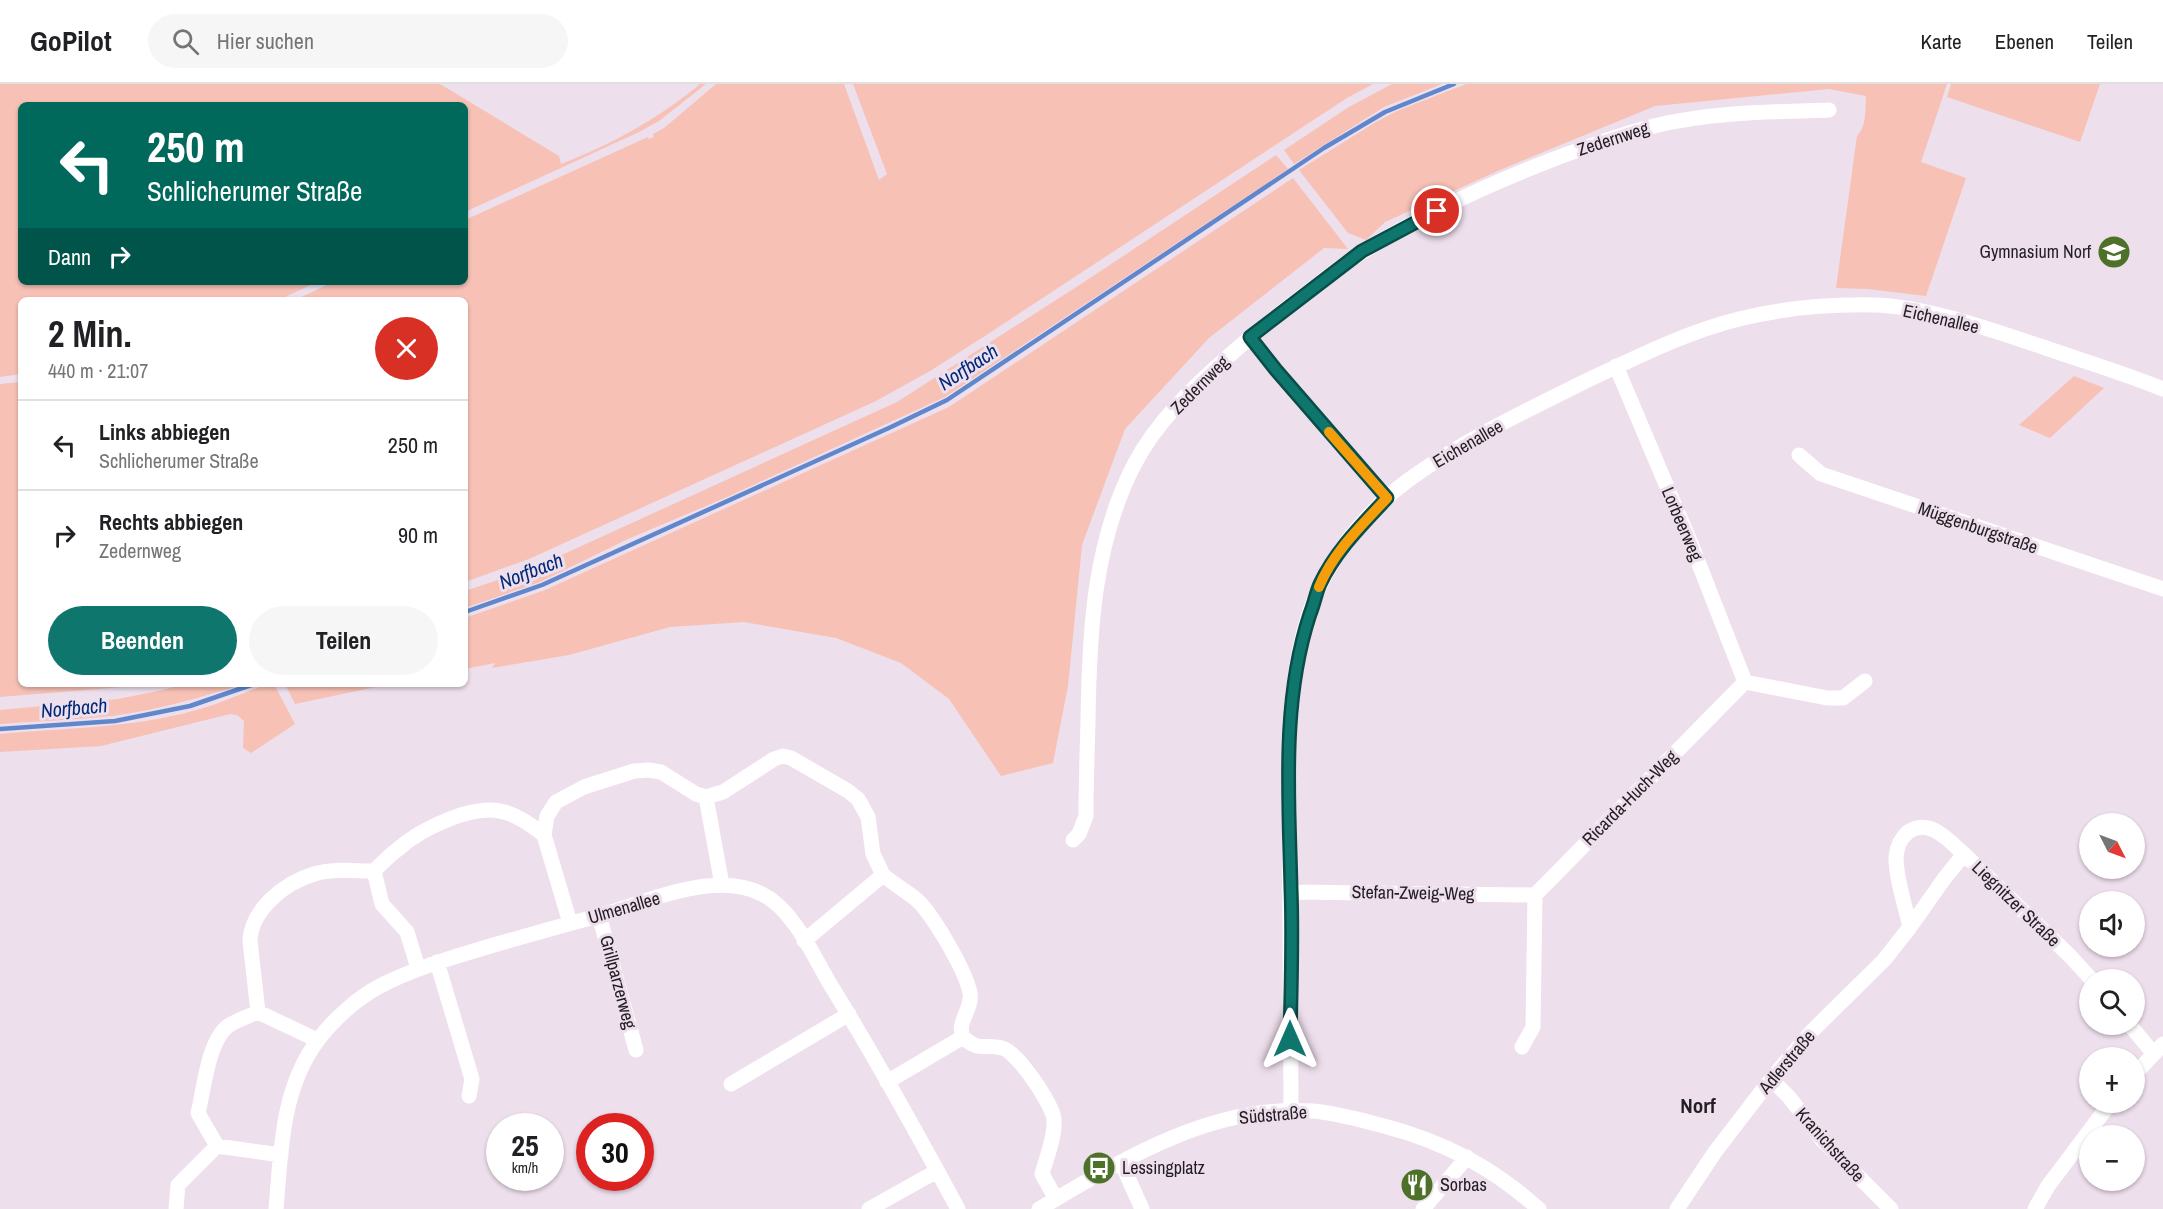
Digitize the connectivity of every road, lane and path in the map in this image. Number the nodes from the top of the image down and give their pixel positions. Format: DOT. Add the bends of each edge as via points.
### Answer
graph roads {
  1 [pos="1829,110"];
  2 [pos="1250,337"];
  3 [pos="1616,366"];
  4 [pos="2163,389"];
  5 [pos="1799,455"];
  6 [pos="1387,498"];
  7 [pos="2163,589"];
  8 [pos="1865,681"];
  9 [pos="1745,682"];
  10 [pos="706,797"];
  11 [pos="544,834"];
  12 [pos="1073,840"];
  13 [pos="1964,854"];
  14 [pos="374,871"];
  15 [pos="883,875"];
  16 [pos="722,885"];
  17 [pos="1292,892"];
  18 [pos="1535,895"];
  19 [pos="600,915"];
  20 [pos="570,923"];
  21 [pos="1910,927"];
  22 [pos="804,941"];
  23 [pos="437,962"];
  24 [pos="418,968"];
  25 [pos="2082,969"];
  26 [pos="258,1012"];
  27 [pos="849,1014"];
  28 [pos="2141,1035"];
  29 [pos="963,1037"];
  30 [pos="318,1041"];
  31 [pos="1522,1047"];
  32 [pos="2158,1049"];
  33 [pos="636,1050"];
  34 [pos="2145,1063"];
  35 [pos="1771,1079"];
  36 [pos="887,1082"];
  37 [pos="731,1083"];
  38 [pos="469,1096"];
  39 [pos="1291,1110"];
  40 [pos="2103,1113"];
  41 [pos="218,1146"];
  42 [pos="281,1155"];
  43 [pos="1467,1157"];
  44 [pos="1121,1162"];
  45 [pos="937,1171"];
  46 [pos="1056,1199"];
  47 [pos="176,1209"];
  48 [pos="276,1209"];
  49 [pos="868,1209"];
  50 [pos="958,1209"];
  51 [pos="1039,1209"];
  52 [pos="1142,1209"];
  53 [pos="1423,1209"];
  54 [pos="1539,1209"];
  55 [pos="1677,1209"];
  56 [pos="1891,1209"];
  57 [pos="2035,1209"];
  1 -- 2 [label="street, Zedernweg" via="1684,119 1621,136 1507,177 1362,251"];
  2 -- 6 [label="street"];
  2 -- 12 [label="street, Zedernweg" via="1172,412 1142,451 1120,494 1109,528 1089,648 1086,816"];
  3 -- 4 [label="street, Eichenallee" via="1738,319 1788,310 1878,305 1974,325"];
  3 -- 6 [label="street, Eichenallee" via="1458,449"];
  3 -- 9 [label="street, Lorbeerweg"];
  5 -- 7 [label="street, Müggenburgstraße" via="1821,474"];
  6 -- 17 [label="street, Eichenallee" via="1334,560 1320,585 1300,646 1289,738"];
  8 -- 9 [label="street" via="1843,698"];
  9 -- 18 [label="street, Ricarda-Huch-Weg"];
  10 -- 11 [label="street" via="660,772 634,771 560,799 549,811"];
  10 -- 15 [label="street" via="723,792 774,759 791,758 858,799 868,817 873,854"];
  10 -- 16 [label="street"];
  11 -- 14 [label="street" via="504,812 475,812 417,835"];
  11 -- 20 [label="street"];
  13 -- 21 [label="street, Liegnitzer Straße"];
  13 -- 21 [label="street, Liegnitzer Straße" via="1928,827 1912,830 1900,841 1896,859"];
  13 -- 25 [label="street, Liegnitzer Straße"];
  14 -- 24 [label="street" via="382,904 407,932"];
  14 -- 26 [label="street" via="313,874 262,908 250,931"];
  15 -- 22 [label="street"];
  15 -- 29 [label="street" via="918,901 965,976 971,1001 961,1025"];
  16 -- 19 [label="street, Ulmenallee" via="690,889"];
  16 -- 22 [label="street, Ulmenallee" via="748,888 774,901"];
  17 -- 18 [label="street, Stefan-Zweig-Weg"];
  17 -- 39 [label="street, Eichenallee"];
  18 -- 31 [label="street" via="1533,1027"];
  19 -- 20 [label="street, Ulmenallee"];
  19 -- 33 [label="street, Grillparzerweg"];
  20 -- 23 [label="street, Ulmenallee"];
  21 -- 35 [label="street, Adlerstraße" via="1884,960 1812,1031"];
  22 -- 27 [label="street, Ulmenallee"];
  23 -- 24 [label="street, Ulmenallee"];
  23 -- 38 [label="street" via="472,1079"];
  24 -- 30 [label="street, Ulmenallee" via="378,987 347,1010"];
  26 -- 30 [label="street"];
  26 -- 41 [label="street" via="229,1025 214,1044 198,1113"];
  27 -- 36 [label="street, Ulmenallee"];
  27 -- 37 [label="street"];
  28 -- 32 [label="street"];
  29 -- 36 [label="street"];
  29 -- 46 [label="street" via="973,1046 1003,1048 1018,1059 1053,1113 1054,1126 1042,1174"];
  30 -- 42 [label="street, Ulmenallee" via="290,1096"];
  32 -- 34 [label="street"];
  35 -- 55 [label="street, Adlerstraße"];
  35 -- 56 [label="street, Kranichstraße" via="1822,1140"];
  36 -- 45 [label="street, Ulmenallee"];
  39 -- 43 [label="street, Südstraße" via="1316,1111 1406,1132"];
  39 -- 44 [label="street, Südstraße" via="1217,1121"];
  40 -- 57 [label="street"];
  41 -- 42 [label="street"];
  41 -- 47 [label="street" via="178,1185"];
  42 -- 48 [label="street, Ulmenallee"];
  43 -- 53 [label="street"];
  43 -- 54 [label="street, Südstraße" via="1494,1172"];
  44 -- 46 [label="street, Südstraße"];
  44 -- 52 [label="street"];
  45 -- 49 [label="street"];
  45 -- 50 [label="street, Ulmenallee"];
  46 -- 51 [label="street, Südstraße"];
}
